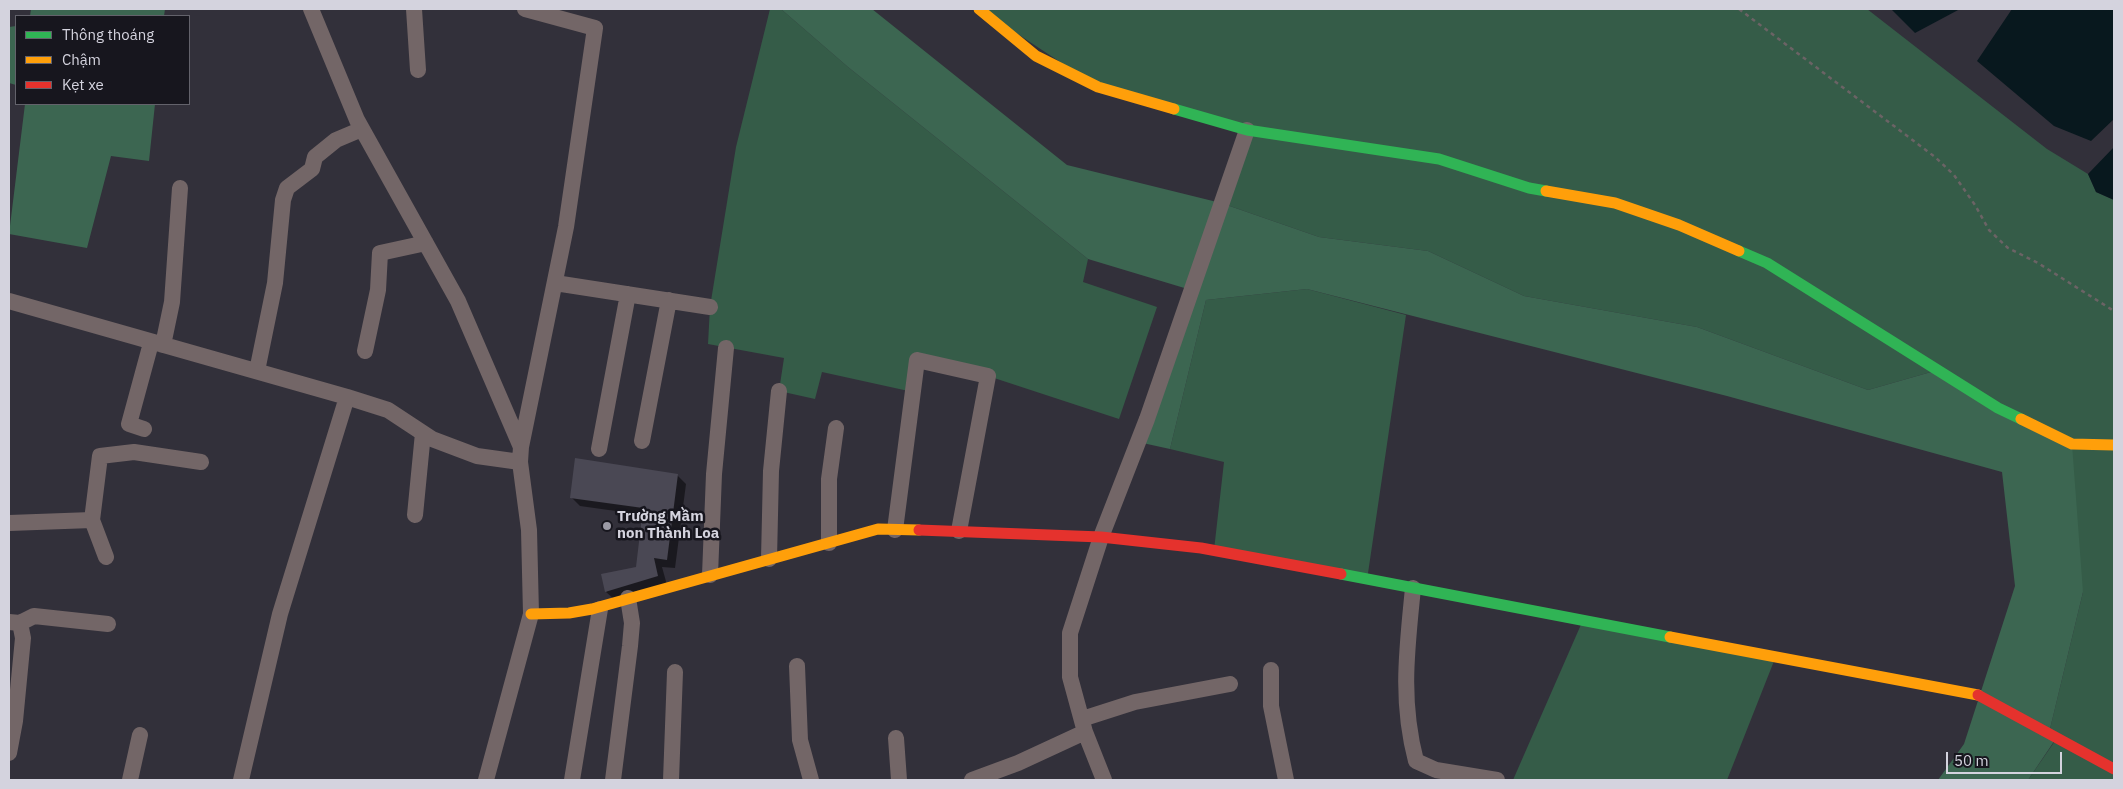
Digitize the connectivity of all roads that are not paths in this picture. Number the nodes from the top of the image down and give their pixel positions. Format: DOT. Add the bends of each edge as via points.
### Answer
graph roads {
  1 [pos="311,9"];
  2 [pos="414,9"];
  3 [pos="525,9"];
  4 [pos="979,9"];
  5 [pos="418,70"];
  6 [pos="362,129"];
  7 [pos="1247,130"];
  8 [pos="180,188"];
  9 [pos="426,243"];
  10 [pos="555,282"];
  11 [pos="628,294"];
  12 [pos="668,300"];
  13 [pos="9,301"];
  14 [pos="710,307"];
  15 [pos="157,344"];
  16 [pos="726,348"];
  17 [pos="365,351"];
  18 [pos="256,371"];
  19 [pos="779,392"];
  20 [pos="347,397"];
  21 [pos="836,428"];
  22 [pos="144,429"];
  23 [pos="423,433"];
  24 [pos="642,441"];
  25 [pos="2114,445"];
  26 [pos="599,449"];
  27 [pos="521,454"];
  28 [pos="201,462"];
  29 [pos="415,515"];
  30 [pos="92,520"];
  31 [pos="9,523"];
  32 [pos="895,530"];
  33 [pos="959,531"];
  34 [pos="1101,537"];
  35 [pos="828,543"];
  36 [pos="106,557"];
  37 [pos="768,560"];
  38 [pos="710,575"];
  39 [pos="1412,588"];
  40 [pos="628,598"];
  41 [pos="600,609"];
  42 [pos="531,614"];
  43 [pos="14,622"];
  44 [pos="108,624"];
  45 [pos="797,666"];
  46 [pos="1270,670"];
  47 [pos="675,672"];
  48 [pos="1230,684"];
  49 [pos="1083,726"];
  50 [pos="140,734"];
  51 [pos="896,738"];
  52 [pos="9,753"];
  53 [pos="2114,769"];
  54 [pos="130,780"];
  55 [pos="241,780"];
  56 [pos="486,780"];
  57 [pos="572,780"];
  58 [pos="613,780"];
  59 [pos="671,780"];
  60 [pos="811,780"];
  61 [pos="899,780"];
  62 [pos="972,780"];
  63 [pos="1104,780"];
  64 [pos="1286,780"];
  65 [pos="1498,780"];
  1 -- 6 [label="street"];
  2 -- 5 [label="street"];
  3 -- 10 [label="street" via="595,28"];
  4 -- 7 [label="street" via="1036,56 1098,87"];
  6 -- 9 [label="street"];
  6 -- 18 [label="street" via="336,140 316,157 312,169 286,188 275,283"];
  7 -- 25 [label="street" via="1439,158 1529,188 1615,202 1679,225 1767,263 1998,408 2072,444"];
  7 -- 34 [label="street" via="1147,419"];
  8 -- 15 [label="street" via="172,302"];
  9 -- 17 [label="street" via="380,253 378,290"];
  9 -- 27 [label="street" via="458,301"];
  10 -- 11 [label="street"];
  10 -- 27 [label="street"];
  11 -- 12 [label="street"];
  11 -- 26 [label="street"];
  12 -- 14 [label="street"];
  12 -- 24 [label="street"];
  13 -- 15 [label="street"];
  15 -- 18 [label="street"];
  15 -- 22 [label="street" via="129,424"];
  16 -- 38 [label="street" via="714,474"];
  18 -- 20 [label="street"];
  19 -- 37 [label="street" via="771,471"];
  20 -- 23 [label="street" via="388,410"];
  20 -- 55 [label="street" via="280,614"];
  21 -- 35 [label="street" via="829,479"];
  23 -- 27 [label="street" via="477,456"];
  23 -- 29 [label="street"];
  27 -- 42 [label="street" via="529,530"];
  28 -- 30 [label="street" via="134,452 100,456"];
  30 -- 31 [label="street"];
  30 -- 36 [label="street"];
  32 -- 33 [label="street"];
  32 -- 33 [label="street" via="917,360 988,376"];
  32 -- 35 [label="street" via="878,529"];
  33 -- 34 [label="street"];
  34 -- 39 [label="street" via="1201,548"];
  34 -- 49 [label="street" via="1070,633 1070,677"];
  35 -- 37 [label="street"];
  37 -- 38 [label="street"];
  38 -- 40 [label="street"];
  39 -- 53 [label="street" via="1980,695"];
  39 -- 65 [label="street" via="1405,679 1410,737 1416,761 1436,770"];
  40 -- 41 [label="street"];
  40 -- 58 [label="street" via="632,624"];
  41 -- 42 [label="street" via="564,615"];
  41 -- 57 [label="street"];
  42 -- 56 [label="street"];
  43 -- 44 [label="street" via="34,616"];
  43 -- 52 [label="street" via="22,647"];
  45 -- 60 [label="street" via="800,740"];
  46 -- 64 [label="street" via="1272,706"];
  47 -- 59 [label="street"];
  48 -- 49 [label="street" via="1136,702"];
  49 -- 62 [label="street" via="1018,763"];
  49 -- 63 [label="street"];
  50 -- 54 [label="street"];
  51 -- 61 [label="street"];
}
